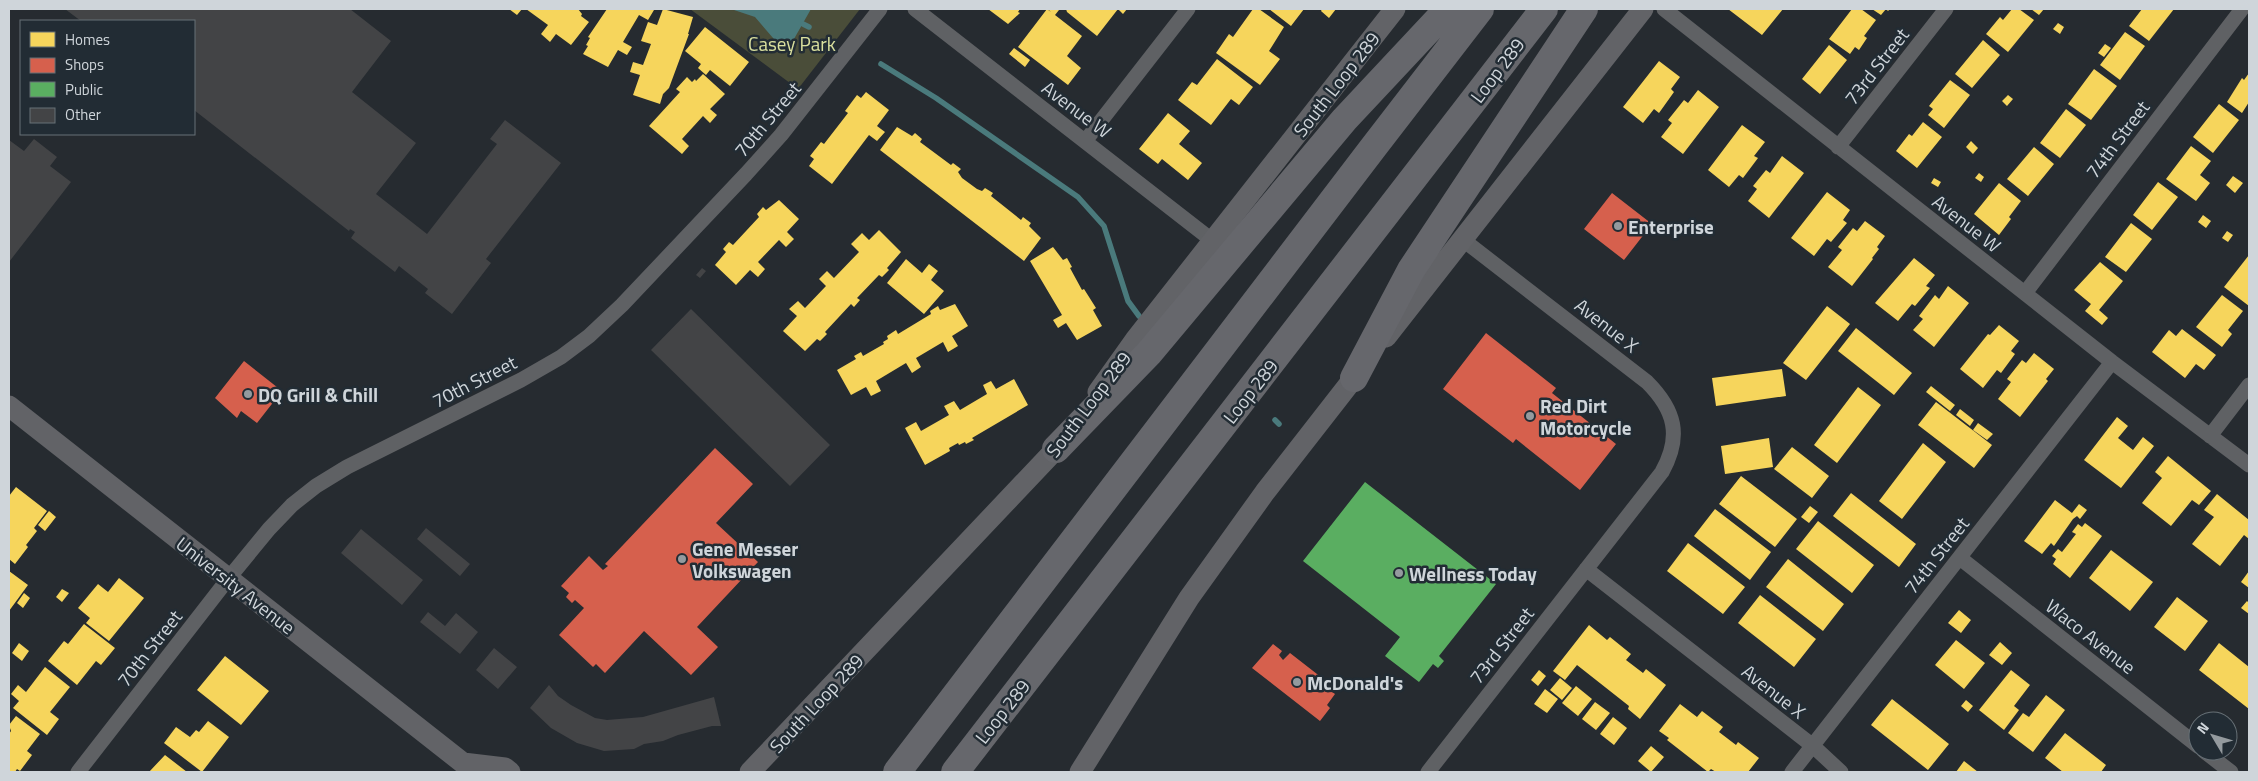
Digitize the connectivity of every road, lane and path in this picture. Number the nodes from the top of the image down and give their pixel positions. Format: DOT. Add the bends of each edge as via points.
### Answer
graph roads {
  1 [pos="880,9"];
  2 [pos="915,9"];
  3 [pos="1188,9"];
  4 [pos="1395,9"];
  5 [pos="1448,9"];
  6 [pos="1480,9"];
  7 [pos="1544,9"];
  8 [pos="1584,9"];
  9 [pos="1643,9"];
  10 [pos="1664,9"];
  11 [pos="1946,9"];
  12 [pos="2242,9"];
  13 [pos="1086,140"];
  14 [pos="1838,147"];
  15 [pos="1462,238"];
  16 [pos="1213,241"];
  17 [pos="2025,293"];
  18 [pos="2112,362"];
  19 [pos="1354,378"];
  20 [pos="2249,385"];
  21 [pos="10,410"];
  22 [pos="2210,436"];
  23 [pos="1056,449"];
  24 [pos="2249,465"];
  25 [pos="1662,472"];
  26 [pos="1960,558"];
  27 [pos="1586,569"];
  28 [pos="228,579"];
  29 [pos="2188,738"];
  30 [pos="1813,746"];
  31 [pos="2217,761"];
  32 [pos="466,768"];
  33 [pos="78,772"];
  34 [pos="510,772"];
  35 [pos="750,772"];
  36 [pos="897,772"];
  37 [pos="955,772"];
  38 [pos="1080,772"];
  39 [pos="1428,772"];
  40 [pos="1792,772"];
  41 [pos="1841,772"];
  42 [pos="2231,772"];
  1 -- 28 [label="street, 70th Street" via="781,135 589,336 521,380 347,467 316,486 292,505"];
  2 -- 13 [label="street, Avenue W"];
  3 -- 13 [label="street"];
  4 -- 16 [label="main road, South Loop 289"];
  5 -- 23 [label="highway" via="1344,120 1149,353"];
  6 -- 36 [label="highway"];
  7 -- 37 [label="highway, Loop 289"];
  8 -- 19 [label="highway" via="1411,270"];
  9 -- 15 [label="main road"];
  10 -- 14 [label="street, Avenue W"];
  11 -- 14 [label="street, 73rd Street"];
  12 -- 17 [label="street, 74th Street"];
  13 -- 16 [label="street, Avenue W"];
  14 -- 17 [label="street, Avenue W"];
  15 -- 19 [label="main road"];
  15 -- 25 [label="street, Avenue X" via="1655,390 1667,407 1674,428 1672,449"];
  16 -- 23 [label="main road, South Loop 289" via="1135,340"];
  17 -- 18 [label="street, Avenue W"];
  18 -- 22 [label="street, Avenue W"];
  18 -- 26 [label="street, 74th Street"];
  19 -- 38 [label="main road" via="1265,492 1189,598"];
  20 -- 22 [label="street"];
  21 -- 28 [label="main road, University Avenue"];
  22 -- 24 [label="street, Avenue W"];
  23 -- 35 [label="main road, South Loop 289"];
  25 -- 27 [label="street, 73rd Street"];
  26 -- 29 [label="street, Waco Avenue"];
  26 -- 30 [label="street, 74th Street"];
  27 -- 30 [label="street, Avenue X"];
  27 -- 39 [label="street, 73rd Street"];
  28 -- 32 [label="main road, University Avenue"];
  28 -- 33 [label="street, 70th Street"];
  30 -- 40 [label="street, 74th Street"];
  30 -- 41 [label="street, Avenue X"];
  31 -- 42 [label="street"];
  32 -- 34 [label="main road, University Avenue" via="505,768"];
}
